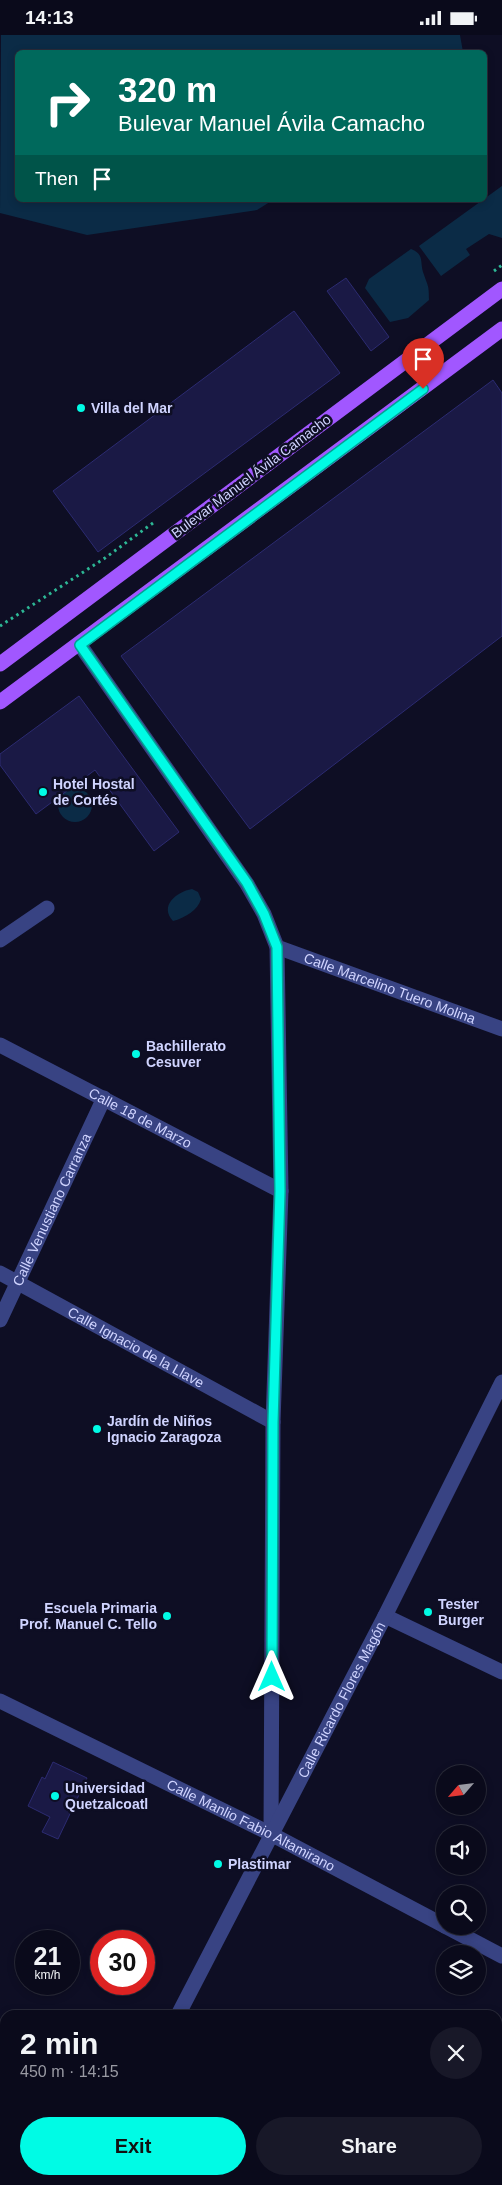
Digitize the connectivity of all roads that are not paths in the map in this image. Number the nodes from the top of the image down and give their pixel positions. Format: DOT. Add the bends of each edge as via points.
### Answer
graph roads {
  1 [pos="502,289"];
  2 [pos="501,333"];
  3 [pos="80,645"];
  4 [pos="0,664"];
  5 [pos="0,702"];
  6 [pos="46,908"];
  7 [pos="0,940"];
  8 [pos="277,947"];
  9 [pos="502,1029"];
  10 [pos="0,1045"];
  11 [pos="104,1098"];
  12 [pos="280,1191"];
  13 [pos="0,1273"];
  14 [pos="19,1283"];
  15 [pos="0,1320"];
  16 [pos="502,1382"];
  17 [pos="273,1422"];
  18 [pos="385,1616"];
  19 [pos="502,1672"];
  20 [pos="0,1701"];
  21 [pos="271,1834"];
  22 [pos="436,1921"];
  23 [pos="462,1935"];
  24 [pos="502,1956"];
  25 [pos="181,2010"];
  1 -- 4 [label="main road, Bulevar Manuel Ávila Camacho"];
  2 -- 3 [label="main road"];
  3 -- 5 [label="main road"];
  3 -- 8 [label="street" via="247,883"];
  6 -- 7 [label="street"];
  8 -- 9 [label="street, Calle Marcelino Tuero Molina"];
  8 -- 12 [label="street"];
  10 -- 11 [label="street, Calle 18 de Marzo"];
  11 -- 12 [label="street, Calle 18 de Marzo"];
  11 -- 14 [label="street, Calle Venustiano Carranza"];
  12 -- 17 [label="street"];
  13 -- 14 [label="street, Calle Ignacio de la Llave"];
  14 -- 15 [label="street, Calle Venustiano Carranza"];
  14 -- 17 [label="street, Calle Ignacio de la Llave"];
  16 -- 18 [label="street, Calle Ricardo Flores Magón"];
  17 -- 21 [label="street"];
  18 -- 19 [label="street"];
  18 -- 21 [label="street, Calle Ricardo Flores Magón"];
  20 -- 21 [label="street, Calle Manlio Fabio Altamirano"];
  21 -- 22 [label="street, Calle Manlio Fabio Altamirano"];
  21 -- 25 [label="street, Calle Ricardo Flores Magón"];
  23 -- 24 [label="street, Calle Manlio Fabio Altamirano"];
}
